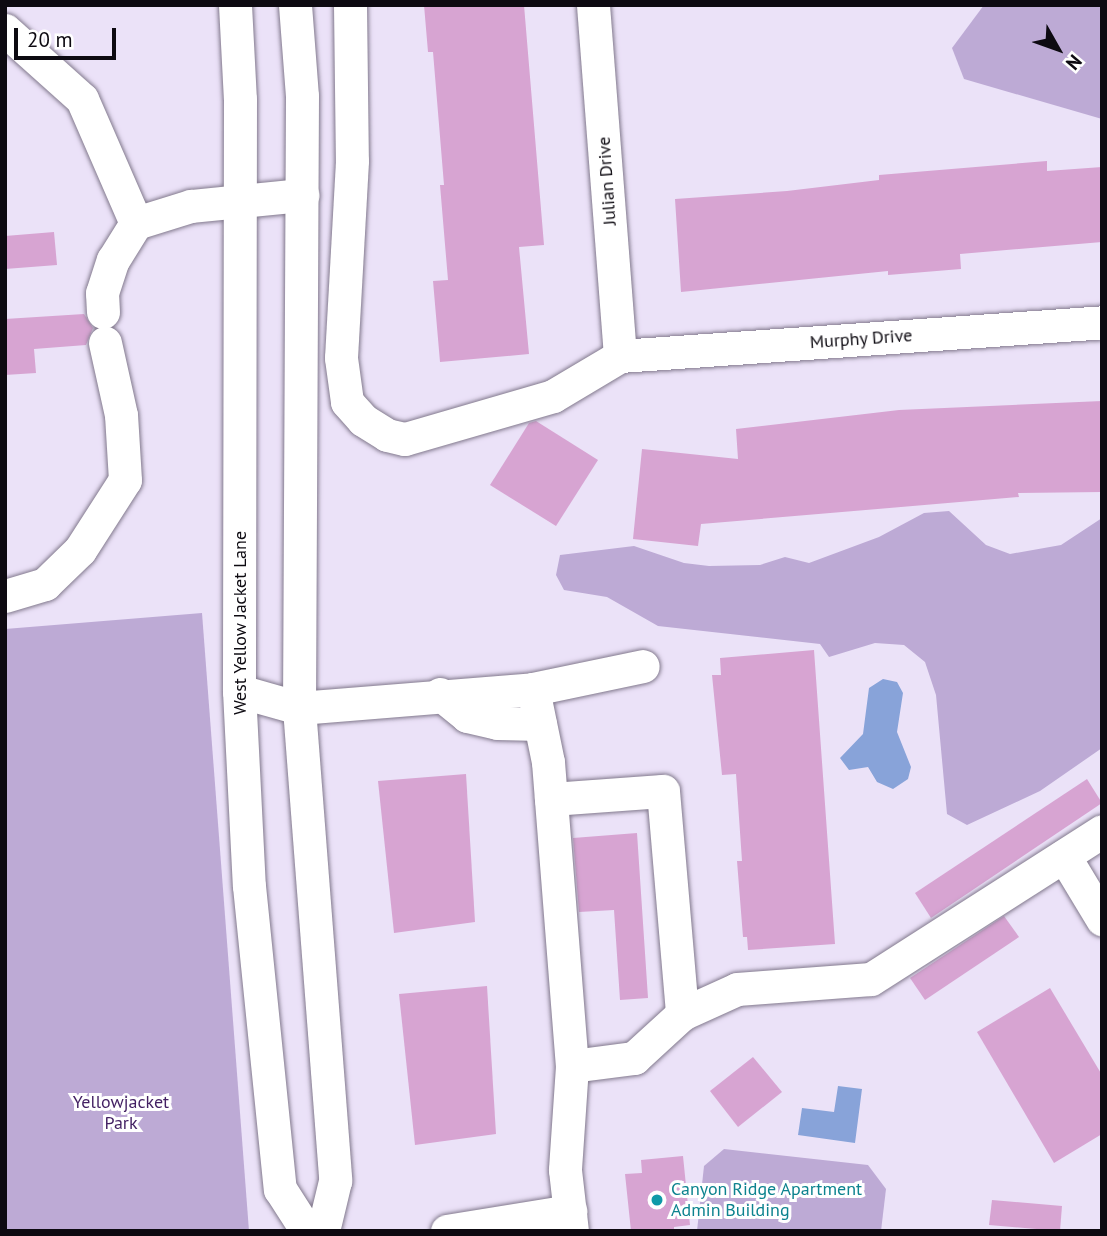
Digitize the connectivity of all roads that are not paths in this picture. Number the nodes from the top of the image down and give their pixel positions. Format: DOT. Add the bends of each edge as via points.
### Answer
graph roads {
  1 [pos="235,5"];
  2 [pos="295,5"];
  3 [pos="350,5"];
  4 [pos="593,5"];
  5 [pos="5,30"];
  6 [pos="302,195"];
  7 [pos="240,199"];
  8 [pos="136,223"];
  9 [pos="1102,323"];
  10 [pos="620,356"];
  11 [pos="5,596"];
  12 [pos="643,666"];
  13 [pos="533,690"];
  14 [pos="239,691"];
  15 [pos="440,694"];
  16 [pos="299,708"];
  17 [pos="540,724"];
  18 [pos="551,799"];
  19 [pos="1102,831"];
  20 [pos="1064,856"];
  21 [pos="1102,919"];
  22 [pos="682,1014"];
  23 [pos="572,1066"];
  24 [pos="571,1221"];
  25 [pos="307,1231"];
  26 [pos="323,1231"];
  27 [pos="447,1231"];
  1 -- 7 [label="street, West Yellow Jacket Lane"];
  2 -- 6 [label="street" via="302,96"];
  3 -- 10 [label="street" via="352,161 341,358 347,402 363,420 387,435 405,439 553,396"];
  4 -- 10 [label="street, Julian Drive"];
  5 -- 8 [label="street" via="82,99"];
  6 -- 7 [label="street"];
  6 -- 16 [label="street"];
  7 -- 8 [label="street" via="191,206"];
  7 -- 14 [label="street, West Yellow Jacket Lane"];
  8 -- 11 [label="street" via="113,260 102,293 121,415 125,480 80,550 45,584"];
  9 -- 10 [label="street, Murphy Drive"];
  12 -- 13 [label="street"];
  13 -- 15 [label="street"];
  13 -- 17 [label="street"];
  14 -- 16 [label="street"];
  14 -- 25 [label="street, West Yellow Jacket Lane" via="249,886 280,1189"];
  15 -- 16 [label="street"];
  15 -- 17 [label="street" via="467,716 497,723"];
  16 -- 26 [label="street" via="335,1181"];
  17 -- 18 [label="street"];
  18 -- 22 [label="street" via="663,792"];
  18 -- 23 [label="street"];
  19 -- 20 [label="street"];
  20 -- 21 [label="street"];
  20 -- 22 [label="street" via="871,979 737,989"];
  22 -- 23 [label="street" via="634,1058"];
  23 -- 24 [label="street" via="565,1170"];
  24 -- 27 [label="street"];
}
